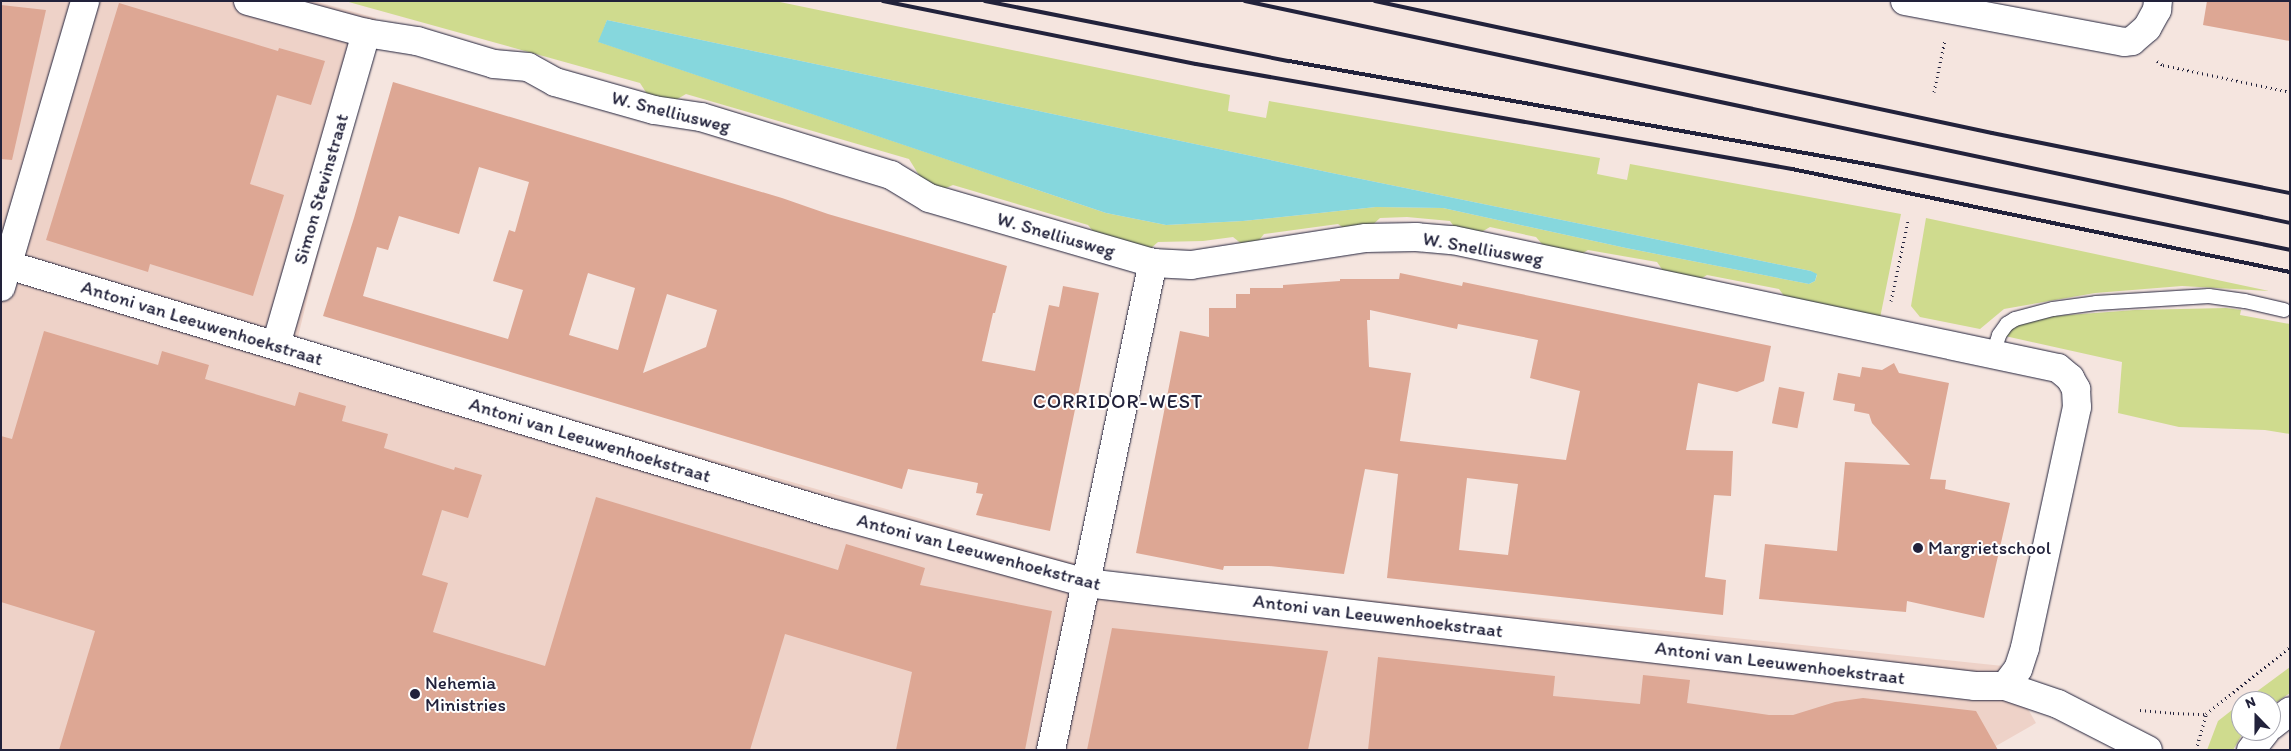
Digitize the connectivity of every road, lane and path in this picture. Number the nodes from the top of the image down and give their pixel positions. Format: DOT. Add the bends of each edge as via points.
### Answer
graph roads {
  1 [pos="85,1"];
  2 [pos="248,1"];
  3 [pos="1905,1"];
  4 [pos="2158,1"];
  5 [pos="1952,10"];
  6 [pos="366,33"];
  7 [pos="2154,60"];
  8 [pos="1934,92"];
  9 [pos="2290,92"];
  10 [pos="1908,221"];
  11 [pos="1153,264"];
  12 [pos="5,276"];
  13 [pos="2284,310"];
  14 [pos="1884,331"];
  15 [pos="276,345"];
  16 [pos="1993,354"];
  17 [pos="1086,583"];
  18 [pos="2290,647"];
  19 [pos="2004,686"];
  20 [pos="2137,709"];
  21 [pos="2206,714"];
  22 [pos="1051,750"];
  23 [pos="2148,750"];
  24 [pos="2196,750"];
  1 -- 12 [label="street"];
  2 -- 6 [label="street, W. Snelliusweg"];
  3 -- 5 [label="street"];
  4 -- 5 [label="street" via="2152,22 2132,41 2114,42"];
  5 -- 8 [label="path"];
  6 -- 11 [label="street, W. Snelliusweg" via="417,41 494,64 528,67 564,84 654,110 701,117 891,175 929,198"];
  6 -- 15 [label="street, Simon Stevinstraat"];
  7 -- 9 [label="path" via="2163,65"];
  10 -- 14 [label="path"];
  11 -- 14 [label="street, W. Snelliusweg" via="1191,265 1366,238 1453,240"];
  11 -- 17 [label="street"];
  12 -- 15 [label="street, Antoni van Leeuwenhoekstraat"];
  13 -- 16 [label="lane" via="2208,296 2054,309 2007,324 1998,334"];
  14 -- 16 [label="street, W. Snelliusweg"];
  15 -- 17 [label="street, Antoni van Leeuwenhoekstraat" via="834,514"];
  16 -- 19 [label="street, W. Snelliusweg" via="2058,368 2070,378 2076,389 2077,407 2025,648 2018,669"];
  17 -- 19 [label="street, Antoni van Leeuwenhoekstraat" via="1975,686"];
  17 -- 22 [label="street"];
  18 -- 21 [label="path"];
  19 -- 23 [label="street, Antoni van Leeuwenhoekstraat" via="2058,704"];
  20 -- 21 [label="path"];
  21 -- 24 [label="path"];
}
